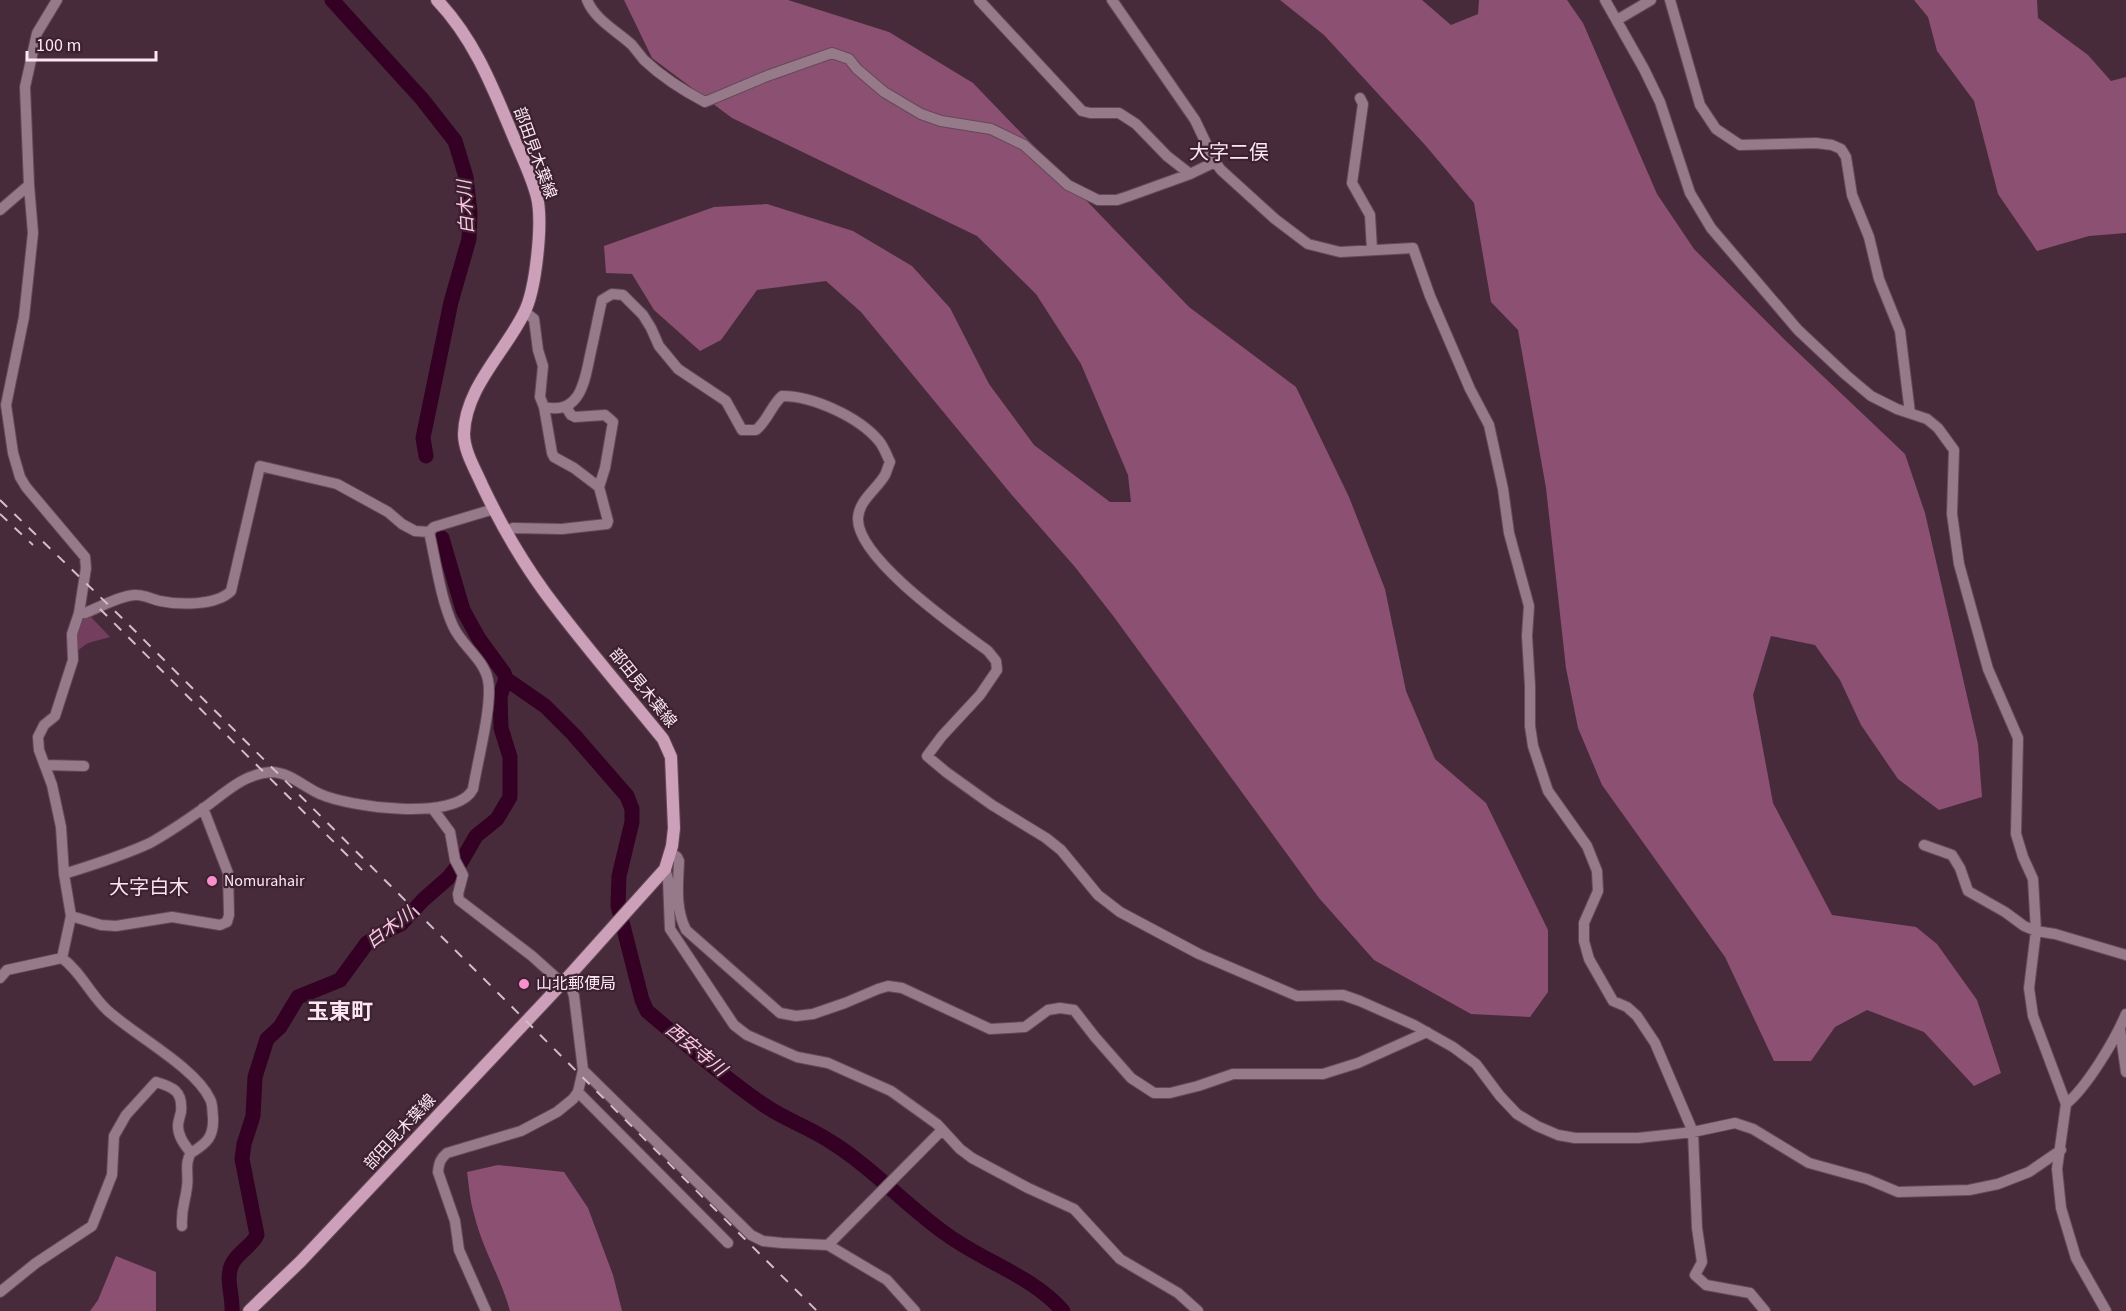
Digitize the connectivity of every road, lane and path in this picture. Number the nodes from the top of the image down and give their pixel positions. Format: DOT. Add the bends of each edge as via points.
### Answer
graph roads {
  1 [pos="57,0"];
  2 [pos="437,0"];
  3 [pos="586,0"];
  4 [pos="979,0"];
  5 [pos="1112,0"];
  6 [pos="1605,0"];
  7 [pos="1651,0"];
  8 [pos="1670,0"];
  9 [pos="1617,20"];
  10 [pos="1360,98"];
  11 [pos="1215,162"];
  12 [pos="1190,174"];
  13 [pos="29,186"];
  14 [pos="0,210"];
  15 [pos="1372,250"];
  16 [pos="525,312"];
  17 [pos="544,407"];
  18 [pos="566,407"];
  19 [pos="1910,413"];
  20 [pos="599,487"];
  21 [pos="494,509"];
  22 [pos="429,532"];
  23 [pos="507,532"];
  24 [pos="79,613"];
  25 [pos="46,765"];
  26 [pos="84,766"];
  27 [pos="203,808"];
  28 [pos="433,809"];
  29 [pos="1924,845"];
  30 [pos="670,852"];
  31 [pos="665,869"];
  32 [pos="64,874"];
  33 [pos="71,916"];
  34 [pos="2036,931"];
  35 [pos="2126,955"];
  36 [pos="62,958"];
  37 [pos="0,978"];
  38 [pos="565,980"];
  39 [pos="2126,1014"];
  40 [pos="2120,1029"];
  41 [pos="1427,1032"];
  42 [pos="583,1070"];
  43 [pos="2126,1072"];
  44 [pos="578,1092"];
  45 [pos="2066,1104"];
  46 [pos="942,1130"];
  47 [pos="1693,1132"];
  48 [pos="2061,1150"];
  49 [pos="191,1153"];
  50 [pos="182,1226"];
  51 [pos="728,1243"];
  52 [pos="828,1245"];
  53 [pos="0,1292"];
  54 [pos="249,1311"];
  55 [pos="486,1311"];
  56 [pos="915,1311"];
  57 [pos="1198,1311"];
  58 [pos="1765,1311"];
  59 [pos="2106,1311"];
  1 -- 13 [label="street" via="37,33 25,87"];
  2 -- 16 [label="main road, 部田見木葉線" via="469,39 486,69 537,197 537,253"];
  3 -- 12 [label="street" via="644,60 705,102 832,53 849,59 884,92 921,114 991,129 1024,145 1068,185 1098,200 1117,200"];
  4 -- 12 [label="street" via="1082,111 1119,113"];
  5 -- 11 [label="street" via="1195,120"];
  6 -- 9 [label="street"];
  7 -- 9 [label="street"];
  8 -- 19 [label="street" via="1700,105 1716,129 1740,145 1816,143 1841,149 1879,279 1900,330"];
  9 -- 19 [label="street" via="1660,102 1690,193 1711,228 1798,330 1846,375 1871,396"];
  10 -- 15 [label="street" via="1363,104 1352,183 1370,215"];
  11 -- 12 [label="street"];
  11 -- 15 [label="street" via="1275,219 1308,243 1340,252"];
  13 -- 14 [label="street"];
  13 -- 24 [label="street" via="33,233 24,317 6,405 8,426 26,487 85,557"];
  15 -- 47 [label="street" via="1413,248 1430,296 1489,425 1509,533 1529,606 1533,746 1548,791 1587,846 1597,871 1598,891 1584,923 1589,959 1613,1000 1638,1016 1655,1043"];
  16 -- 17 [label="street" via="534,319 543,366 540,397"];
  16 -- 21 [label="main road, 部田見木葉線" via="474,394 465,423 469,456"];
  17 -- 18 [label="street"];
  17 -- 20 [label="street" via="554,457"];
  18 -- 20 [label="street" via="575,417 605,415 613,422"];
  18 -- 41 [label="street" via="583,387 602,300 612,294 623,296 635,306 678,369 726,401 742,430 756,430 765,423 782,396 850,417 880,442 890,462 859,514 861,535 920,599 996,661 997,670 980,695 927,756 992,805 1046,838 1098,895 1156,933 1297,996 1342,995"];
  19 -- 34 [label="street" via="1938,428 1954,450 1952,514 1959,564 1988,669 2018,738 2016,834 2033,879"];
  20 -- 23 [label="street" via="607,524 562,529 513,528"];
  21 -- 22 [label="street" via="434,526"];
  21 -- 23 [label="main road, 部田見木葉線"];
  22 -- 24 [label="street" via="402,524 338,484 260,466 231,591 226,596 186,604 137,595"];
  22 -- 28 [label="street" via="454,629 488,680 472,789 464,799"];
  23 -- 30 [label="main road, 部田見木葉線" via="546,595 663,739 671,757 674,828"];
  24 -- 25 [label="street" via="72,634 73,660 59,705 38,737"];
  25 -- 26 [label="street"];
  25 -- 32 [label="street" via="61,827"];
  27 -- 28 [label="street" via="242,780 271,772 283,773 321,795 348,803"];
  27 -- 32 [label="street" via="151,842"];
  27 -- 33 [label="street" via="228,873 227,922 220,925 162,917 116,926"];
  28 -- 38 [label="street" via="450,832 455,860 463,875 459,900"];
  29 -- 34 [label="street" via="1952,855 1968,891"];
  30 -- 31 [label="main road, 部田見木葉線"];
  30 -- 41 [label="street" via="679,861 678,905 686,930 780,1013 813,1014 888,986 902,988 990,1029 1018,1029 1048,1010 1074,1010 1131,1077 1154,1093 1170,1093 1233,1074 1323,1074"];
  31 -- 38 [label="main road, 部田見木葉線"];
  31 -- 46 [label="street" via="670,929 734,1025 747,1035 797,1057 828,1063 891,1091"];
  32 -- 33 [label="street"];
  33 -- 36 [label="street"];
  34 -- 35 [label="street"];
  34 -- 45 [label="street" via="2030,988 2033,1016"];
  36 -- 37 [label="street" via="7,970"];
  36 -- 49 [label="street" via="73,966 105,1009 205,1089 212,1102 210,1136 206,1144"];
  38 -- 42 [label="street" via="574,996"];
  38 -- 54 [label="main road, 部田見木葉線" via="301,1261"];
  39 -- 40 [label="street"];
  40 -- 43 [label="street"];
  40 -- 45 [label="street" via="2089,1079"];
  41 -- 47 [label="street" via="1476,1064 1517,1114 1558,1135 1638,1138"];
  42 -- 44 [label="street"];
  42 -- 52 [label="street" via="751,1235 763,1241"];
  44 -- 51 [label="street"];
  44 -- 55 [label="street" via="557,1112 522,1131 460,1148 440,1161 438,1172 455,1221 459,1250"];
  45 -- 48 [label="street"];
  46 -- 52 [label="street"];
  46 -- 57 [label="street" via="972,1158 1074,1209 1120,1259 1178,1293"];
  47 -- 48 [label="street" via="1735,1123 1753,1129 1809,1163 1898,1192 1969,1190 1998,1184 2030,1172"];
  47 -- 58 [label="street" via="1702,1263 1695,1275 1706,1285 1750,1293"];
  48 -- 59 [label="street" via="2057,1169 2061,1208 2076,1258"];
  49 -- 50 [label="street" via="187,1158 188,1186 181,1209"];
  49 -- 53 [label="street" via="178,1125 181,1101 177,1092 156,1082 126,1115 114,1136 112,1175 92,1226"];
  52 -- 56 [label="street" via="887,1280"];
}
